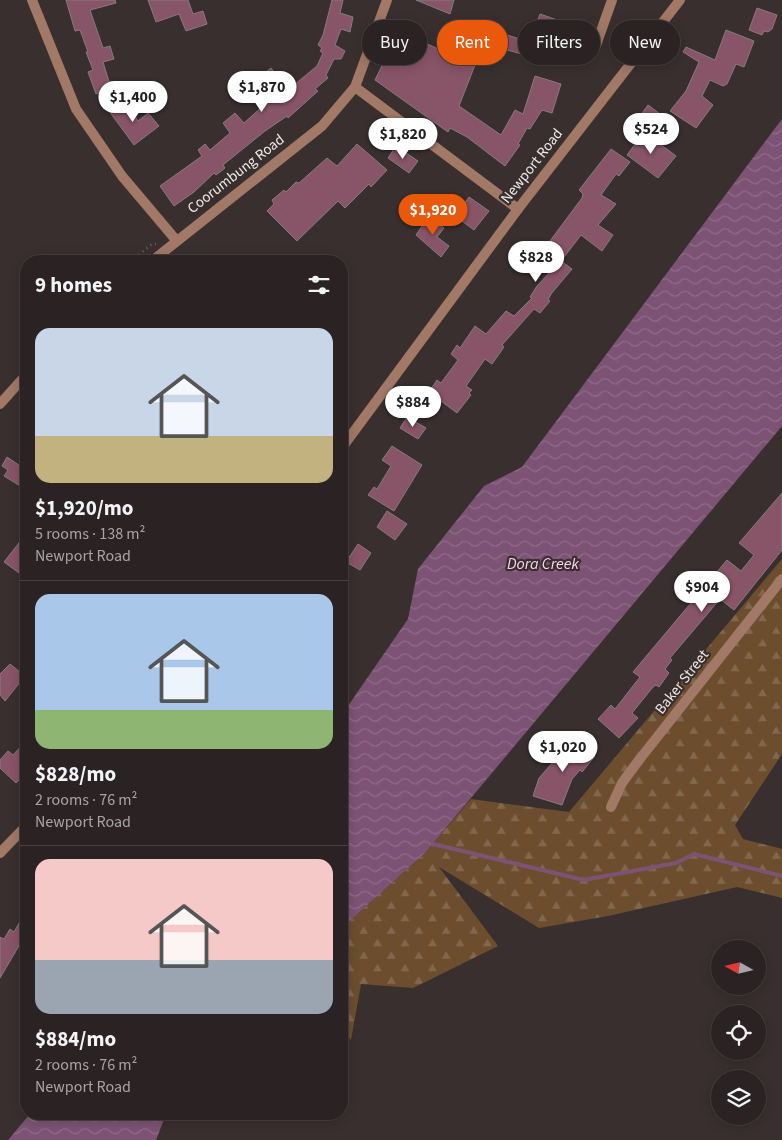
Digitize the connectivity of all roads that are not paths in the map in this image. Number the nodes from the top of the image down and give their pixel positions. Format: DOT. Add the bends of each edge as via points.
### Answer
graph roads {
  1 [pos="32,0"];
  2 [pos="387,0"];
  3 [pos="612,0"];
  4 [pos="680,0"];
  5 [pos="600,34"];
  6 [pos="355,87"];
  7 [pos="518,209"];
  8 [pos="176,240"];
  9 [pos="159,255"];
  10 [pos="20,382"];
  11 [pos="0,404"];
  12 [pos="348,440"];
  13 [pos="782,579"];
  14 [pos="611,807"];
  15 [pos="20,832"];
  16 [pos="0,853"];
  1 -- 8 [label="street" via="76,109 122,176"];
  2 -- 6 [label="street, Coorumbung Road"];
  3 -- 5 [label="street"];
  4 -- 7 [label="street, Newport Road"];
  6 -- 7 [label="street"];
  6 -- 8 [label="street, Coorumbung Road" via="322,126"];
  7 -- 12 [label="street, Newport Road"];
  8 -- 9 [label="street, Coorumbung Road"];
  10 -- 11 [label="street"];
  13 -- 14 [label="street, Baker Street" via="639,760 622,783"];
  15 -- 16 [label="street"];
}
